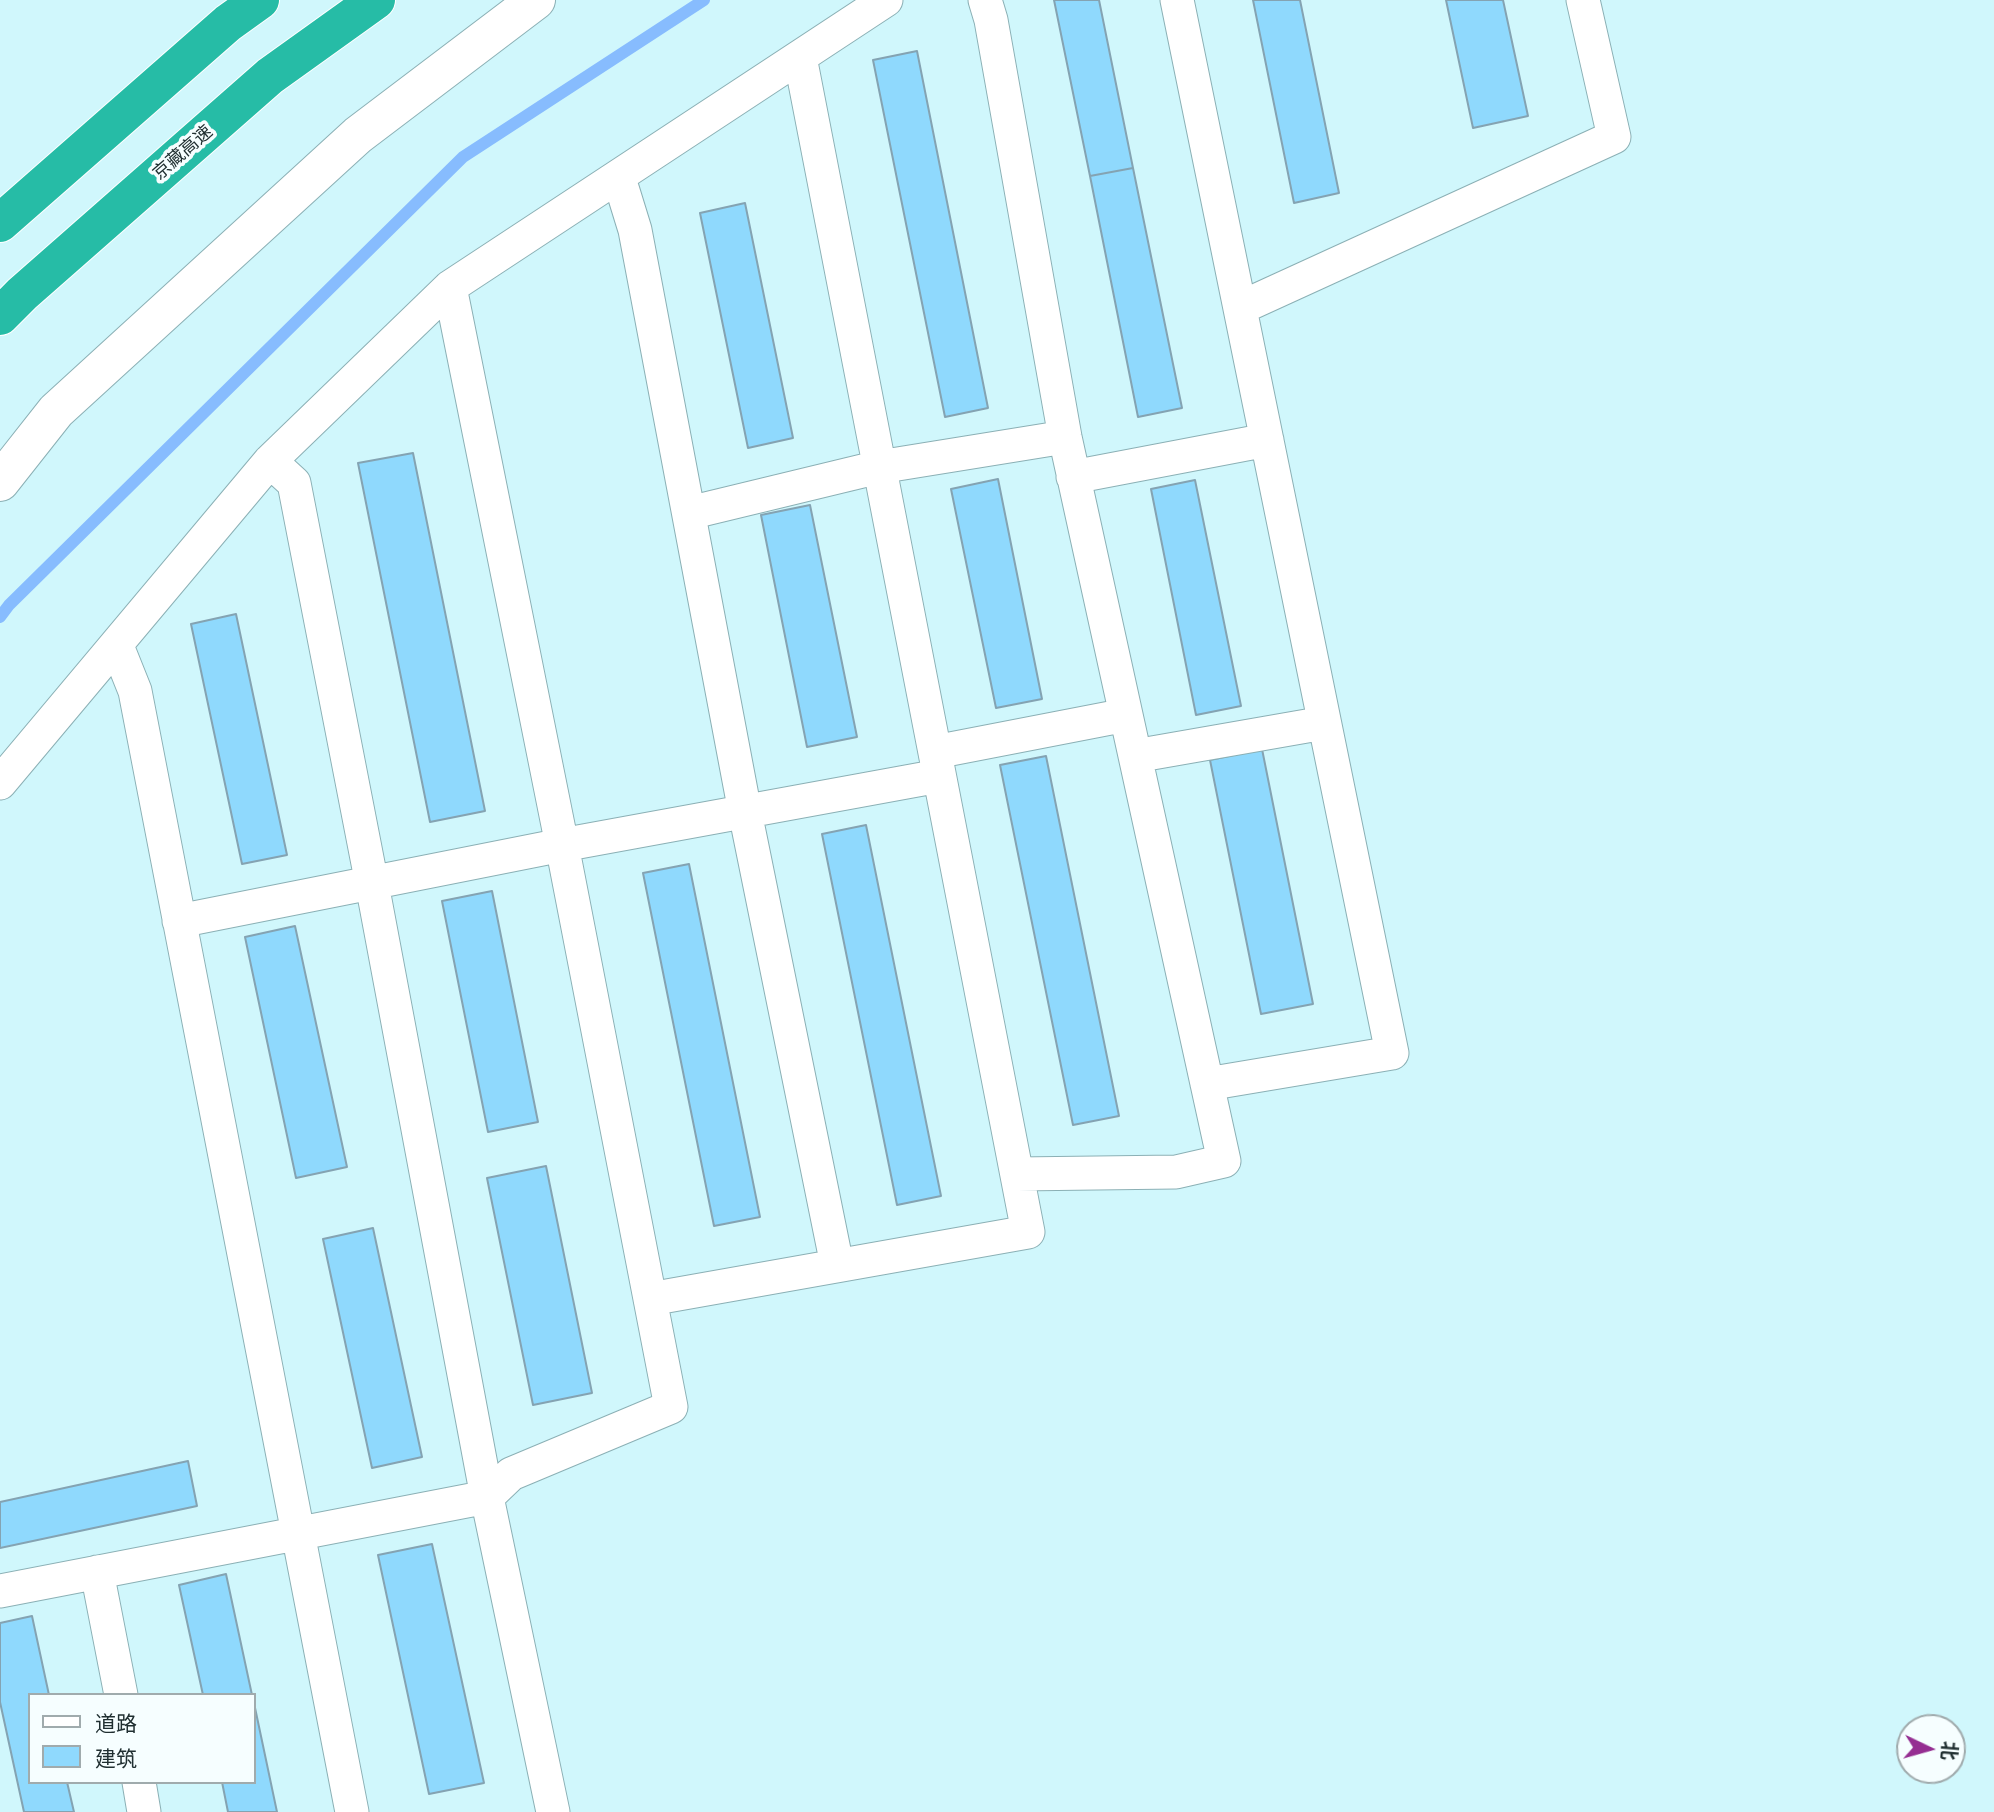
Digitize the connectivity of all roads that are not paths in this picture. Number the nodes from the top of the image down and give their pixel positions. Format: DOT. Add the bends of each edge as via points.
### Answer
graph roads {
  1 [pos="260,0"];
  2 [pos="376,0"];
  3 [pos="536,0"];
  4 [pos="886,0"];
  5 [pos="985,0"];
  6 [pos="1177,0"];
  7 [pos="1583,0"];
  8 [pos="800,57"];
  9 [pos="619,178"];
  10 [pos="0,223"];
  11 [pos="450,287"];
  12 [pos="1240,308"];
  13 [pos="0,316"];
  14 [pos="1065,437"];
  15 [pos="1267,440"];
  16 [pos="270,461"];
  17 [pos="880,467"];
  18 [pos="1073,477"];
  19 [pos="0,482"];
  20 [pos="689,513"];
  21 [pos="117,646"];
  22 [pos="1126,715"];
  23 [pos="1324,723"];
  24 [pos="1135,757"];
  25 [pos="937,764"];
  26 [pos="0,783"];
  27 [pos="745,812"];
  28 [pos="562,845"];
  29 [pos="372,884"];
  30 [pos="179,921"];
  31 [pos="1207,1084"];
  32 [pos="1017,1174"];
  33 [pos="837,1265"];
  34 [pos="650,1299"];
  35 [pos="487,1497"];
  36 [pos="298,1534"];
  37 [pos="97,1572"];
  38 [pos="0,1591"];
  39 [pos="121,1693"];
  40 [pos="139,1784"];
  41 [pos="144,1812"];
  42 [pos="352,1812"];
  43 [pos="553,1812"];
  1 -- 10 [label="highway"];
  2 -- 13 [label="highway, 京藏高速" via="270,76"];
  3 -- 19 [label="street" via="358,135 56,411"];
  4 -- 8 [label="street"];
  5 -- 14 [label="street"];
  6 -- 12 [label="street"];
  7 -- 12 [label="street" via="1614,137"];
  8 -- 9 [label="street"];
  8 -- 17 [label="street"];
  9 -- 11 [label="street"];
  9 -- 20 [label="street" via="635,230"];
  11 -- 16 [label="street"];
  11 -- 28 [label="street"];
  12 -- 15 [label="street"];
  14 -- 17 [label="street"];
  14 -- 18 [label="street"];
  15 -- 18 [label="street"];
  15 -- 23 [label="street"];
  16 -- 21 [label="street"];
  16 -- 29 [label="street" via="294,483"];
  17 -- 20 [label="street"];
  17 -- 25 [label="street"];
  18 -- 22 [label="street"];
  20 -- 27 [label="street"];
  21 -- 26 [label="street"];
  21 -- 30 [label="street" via="135,691"];
  22 -- 24 [label="street"];
  22 -- 25 [label="street"];
  23 -- 24 [label="street"];
  23 -- 31 [label="street" via="1392,1052"];
  24 -- 31 [label="street"];
  25 -- 27 [label="street"];
  25 -- 32 [label="street"];
  27 -- 28 [label="street"];
  27 -- 33 [label="street"];
  28 -- 29 [label="street"];
  28 -- 34 [label="street"];
  29 -- 30 [label="street"];
  29 -- 35 [label="street"];
  30 -- 36 [label="street"];
  31 -- 32 [label="street" via="1224,1161 1176,1172"];
  32 -- 33 [label="street" via="1028,1232"];
  33 -- 34 [label="street"];
  34 -- 35 [label="street" via="671,1407 512,1474"];
  35 -- 36 [label="street"];
  35 -- 43 [label="street"];
  36 -- 37 [label="street"];
  36 -- 42 [label="street"];
  37 -- 38 [label="street"];
  37 -- 39 [label="street"];
  40 -- 41 [label="street"];
}
